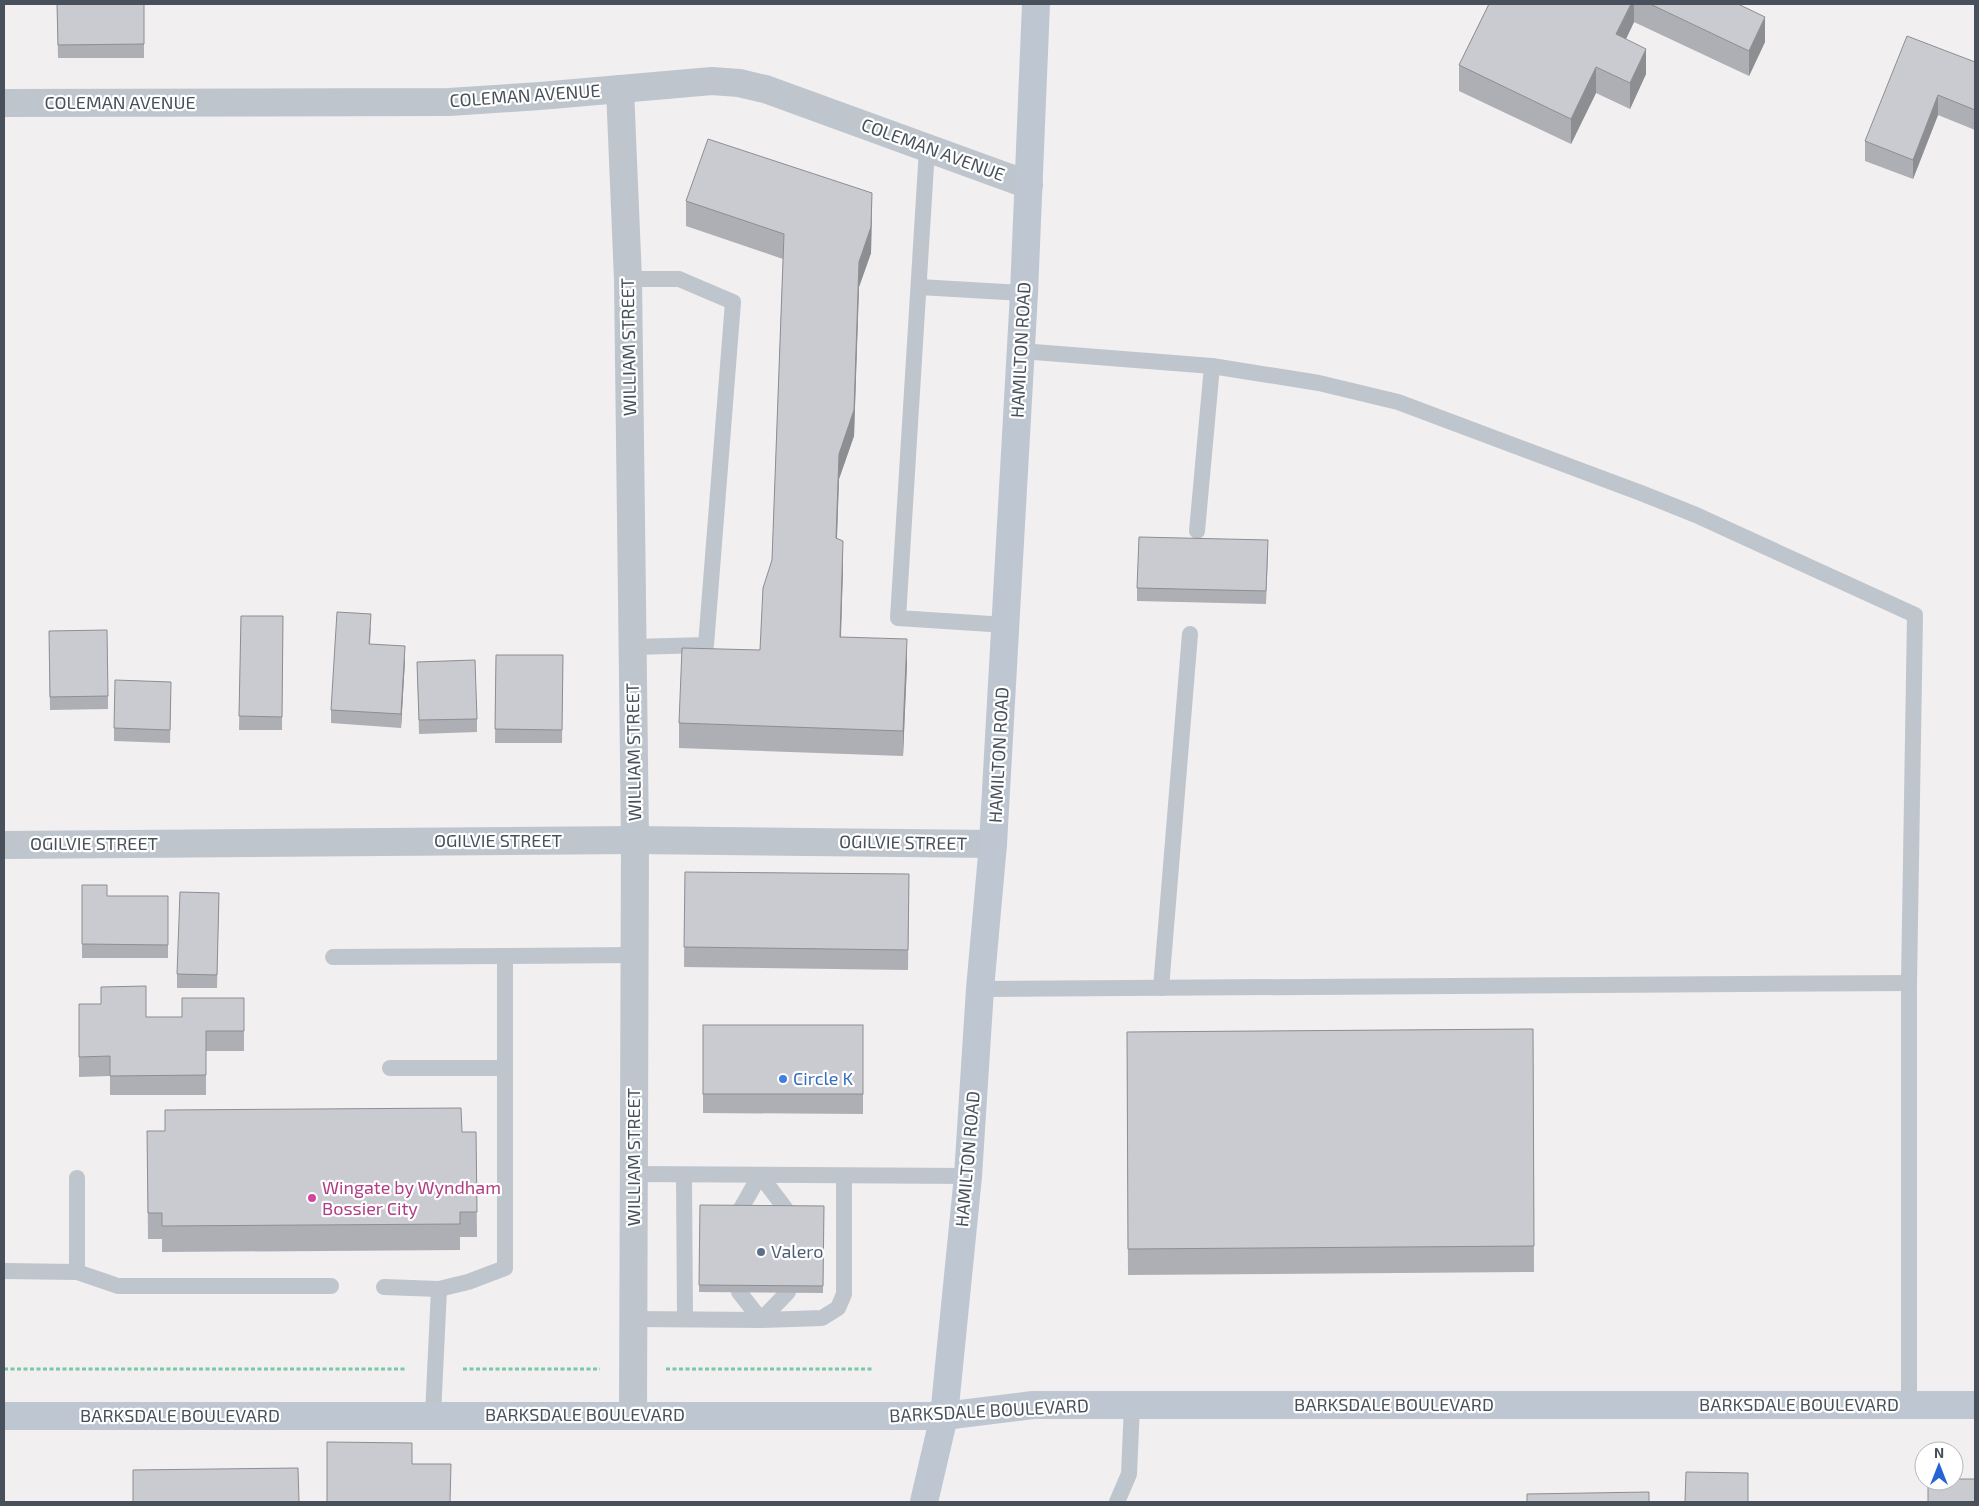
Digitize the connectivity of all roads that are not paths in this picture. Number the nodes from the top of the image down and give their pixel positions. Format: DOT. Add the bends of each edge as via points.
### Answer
graph roads {
  1 [pos="1036,4"];
  2 [pos="620,89"];
  3 [pos="4,103"];
  4 [pos="927,148"];
  5 [pos="1029,185"];
  6 [pos="628,278"];
  7 [pos="919,287"];
  8 [pos="1024,293"];
  9 [pos="1021,351"];
  10 [pos="1212,366"];
  11 [pos="1197,532"];
  12 [pos="1006,625"];
  13 [pos="1190,634"];
  14 [pos="633,647"];
  15 [pos="635,840"];
  16 [pos="993,844"];
  17 [pos="4,845"];
  18 [pos="635,955"];
  19 [pos="505,956"];
  20 [pos="333,957"];
  21 [pos="1909,983"];
  22 [pos="1161,988"];
  23 [pos="980,989"];
  24 [pos="390,1068"];
  25 [pos="505,1068"];
  26 [pos="634,1174"];
  27 [pos="684,1175"];
  28 [pos="760,1175"];
  29 [pos="844,1176"];
  30 [pos="968,1176"];
  31 [pos="77,1178"];
  32 [pos="739,1212"];
  33 [pos="788,1212"];
  34 [pos="4,1271"];
  35 [pos="77,1272"];
  36 [pos="331,1286"];
  37 [pos="384,1287"];
  38 [pos="439,1289"];
  39 [pos="739,1292"];
  40 [pos="788,1292"];
  41 [pos="685,1318"];
  42 [pos="633,1319"];
  43 [pos="762,1320"];
  44 [pos="1132,1405"];
  45 [pos="1909,1405"];
  46 [pos="1975,1405"];
  47 [pos="433,1415"];
  48 [pos="633,1415"];
  49 [pos="4,1416"];
  50 [pos="944,1416"];
  51 [pos="924,1502"];
  52 [pos="1117,1502"];
  1 -- 5 [label="main road, HAMILTON ROAD"];
  2 -- 3 [label="street, COLEMAN AVENUE" via="449,102"];
  2 -- 4 [label="street, COLEMAN AVENUE" via="712,81 739,83 765,89"];
  2 -- 6 [label="street, WILLIAM STREET"];
  4 -- 5 [label="street, COLEMAN AVENUE"];
  4 -- 7 [label="lane"];
  5 -- 8 [label="main road, HAMILTON ROAD"];
  6 -- 14 [label="street, WILLIAM STREET"];
  6 -- 14 [label="lane" via="679,279 733,302 706,645"];
  7 -- 8 [label="lane"];
  7 -- 12 [label="lane" via="898,618"];
  8 -- 9 [label="main road, HAMILTON ROAD"];
  9 -- 10 [label="lane"];
  9 -- 12 [label="main road, HAMILTON ROAD"];
  10 -- 11 [label="lane"];
  10 -- 21 [label="lane" via="1319,383 1398,402 1696,515 1915,615"];
  12 -- 16 [label="main road, HAMILTON ROAD"];
  13 -- 22 [label="lane"];
  14 -- 15 [label="street, WILLIAM STREET"];
  15 -- 16 [label="street, OGILVIE STREET"];
  15 -- 17 [label="street, OGILVIE STREET"];
  15 -- 18 [label="street, WILLIAM STREET"];
  16 -- 23 [label="main road, HAMILTON ROAD"];
  18 -- 19 [label="lane"];
  18 -- 26 [label="street, WILLIAM STREET"];
  19 -- 20 [label="lane"];
  19 -- 25 [label="lane"];
  21 -- 22 [label="lane"];
  21 -- 45 [label="lane"];
  22 -- 23 [label="lane"];
  23 -- 30 [label="main road, HAMILTON ROAD"];
  24 -- 25 [label="lane"];
  25 -- 38 [label="lane" via="505,1268"];
  26 -- 27 [label="lane"];
  26 -- 42 [label="street, WILLIAM STREET"];
  27 -- 28 [label="lane"];
  27 -- 41 [label="lane"];
  28 -- 29 [label="lane"];
  28 -- 32 [label="lane"];
  28 -- 33 [label="lane"];
  29 -- 30 [label="lane"];
  29 -- 43 [label="lane" via="844,1294 838,1308 822,1318"];
  30 -- 50 [label="main road, HAMILTON ROAD"];
  31 -- 35 [label="lane"];
  34 -- 35 [label="lane"];
  35 -- 36 [label="lane" via="118,1286"];
  37 -- 38 [label="lane"];
  38 -- 47 [label="lane"];
  39 -- 43 [label="lane"];
  40 -- 43 [label="lane"];
  41 -- 42 [label="lane"];
  41 -- 43 [label="lane"];
  42 -- 48 [label="street, WILLIAM STREET"];
  44 -- 45 [label="main road, BARKSDALE BOULEVARD"];
  44 -- 50 [label="main road, BARKSDALE BOULEVARD" via="1033,1406"];
  44 -- 52 [label="lane" via="1129,1474"];
  45 -- 46 [label="main road, BARKSDALE BOULEVARD"];
  47 -- 48 [label="main road, BARKSDALE BOULEVARD"];
  47 -- 49 [label="main road, BARKSDALE BOULEVARD"];
  48 -- 50 [label="main road, BARKSDALE BOULEVARD"];
  50 -- 51 [label="main road, HAMILTON ROAD"];
}
